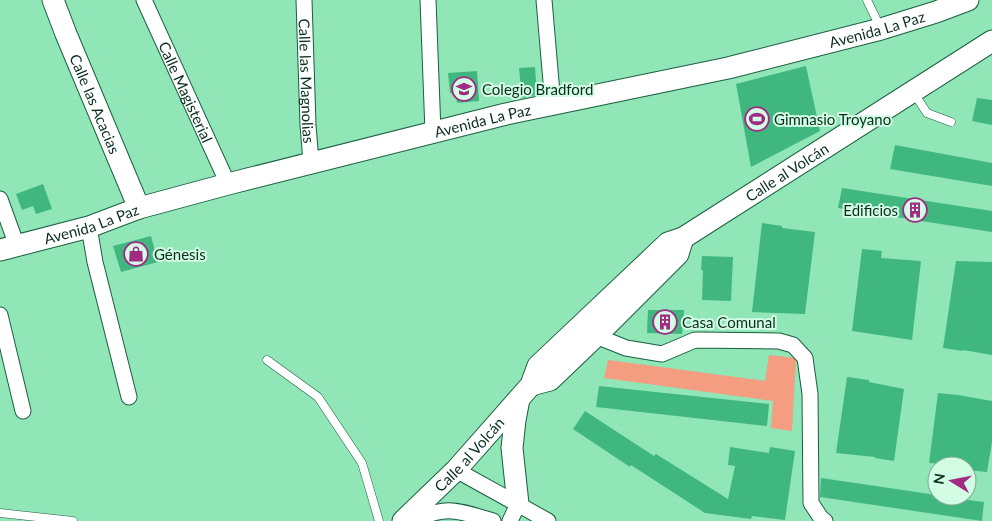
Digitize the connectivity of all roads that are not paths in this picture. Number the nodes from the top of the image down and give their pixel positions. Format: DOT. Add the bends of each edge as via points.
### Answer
graph roads {
  1 [pos="53,0"];
  2 [pos="144,0"];
  3 [pos="304,0"];
  4 [pos="428,0"];
  5 [pos="544,0"];
  6 [pos="868,0"];
  7 [pos="968,0"];
  8 [pos="881,29"];
  9 [pos="992,41"];
  10 [pos="913,92"];
  11 [pos="553,105"];
  12 [pos="950,122"];
  13 [pos="433,132"];
  14 [pos="312,162"];
  15 [pos="228,184"];
  16 [pos="0,199"];
  17 [pos="139,208"];
  18 [pos="89,227"];
  19 [pos="683,238"];
  20 [pos="8,248"];
  21 [pos="0,315"];
  22 [pos="596,336"];
  23 [pos="267,360"];
  24 [pos="525,392"];
  25 [pos="129,397"];
  26 [pos="23,410"];
  27 [pos="456,470"];
  28 [pos="0,513"];
  29 [pos="514,513"];
  30 [pos="72,521"];
  31 [pos="379,521"];
  32 [pos="404,521"];
  33 [pos="414,521"];
  34 [pos="493,521"];
  35 [pos="548,521"];
  36 [pos="825,521"];
  1 -- 17 [label="street, Calle las Acacias"];
  2 -- 15 [label="street, Calle Magisterial"];
  3 -- 14 [label="street, Calle las Magnolias"];
  4 -- 13 [label="street"];
  5 -- 11 [label="street"];
  6 -- 8 [label="lane"];
  7 -- 8 [label="street, Avenida La Paz"];
  8 -- 11 [label="street, Avenida La Paz" via="728,68"];
  9 -- 10 [label="street, Calle al Volcán"];
  10 -- 12 [label="lane" via="928,113"];
  10 -- 19 [label="street, Calle al Volcán"];
  11 -- 13 [label="street, Avenida La Paz"];
  13 -- 14 [label="street, Avenida La Paz"];
  14 -- 15 [label="street, Avenida La Paz"];
  15 -- 17 [label="street, Avenida La Paz"];
  16 -- 20 [label="street"];
  17 -- 18 [label="street, Avenida La Paz"];
  18 -- 20 [label="street, Avenida La Paz"];
  18 -- 25 [label="street"];
  19 -- 22 [label="street, Calle al Volcán" via="678,254"];
  19 -- 24 [label="street, Calle al Volcán" via="668,243 538,366"];
  21 -- 26 [label="street"];
  22 -- 24 [label="street, Calle al Volcán" via="550,380"];
  22 -- 36 [label="street" via="626,348 662,354 695,340 779,341 793,345 805,358 810,394 812,503"];
  23 -- 31 [label="lane" via="318,397 362,463"];
  24 -- 27 [label="street, Calle al Volcán"];
  24 -- 29 [label="street" via="515,420 512,448"];
  27 -- 29 [label="street"];
  27 -- 32 [label="street, Calle al Volcán"];
  28 -- 30 [label="lane"];
  29 -- 35 [label="street"];
  33 -- 34 [label="street" via="429,514 454,510"];
}
